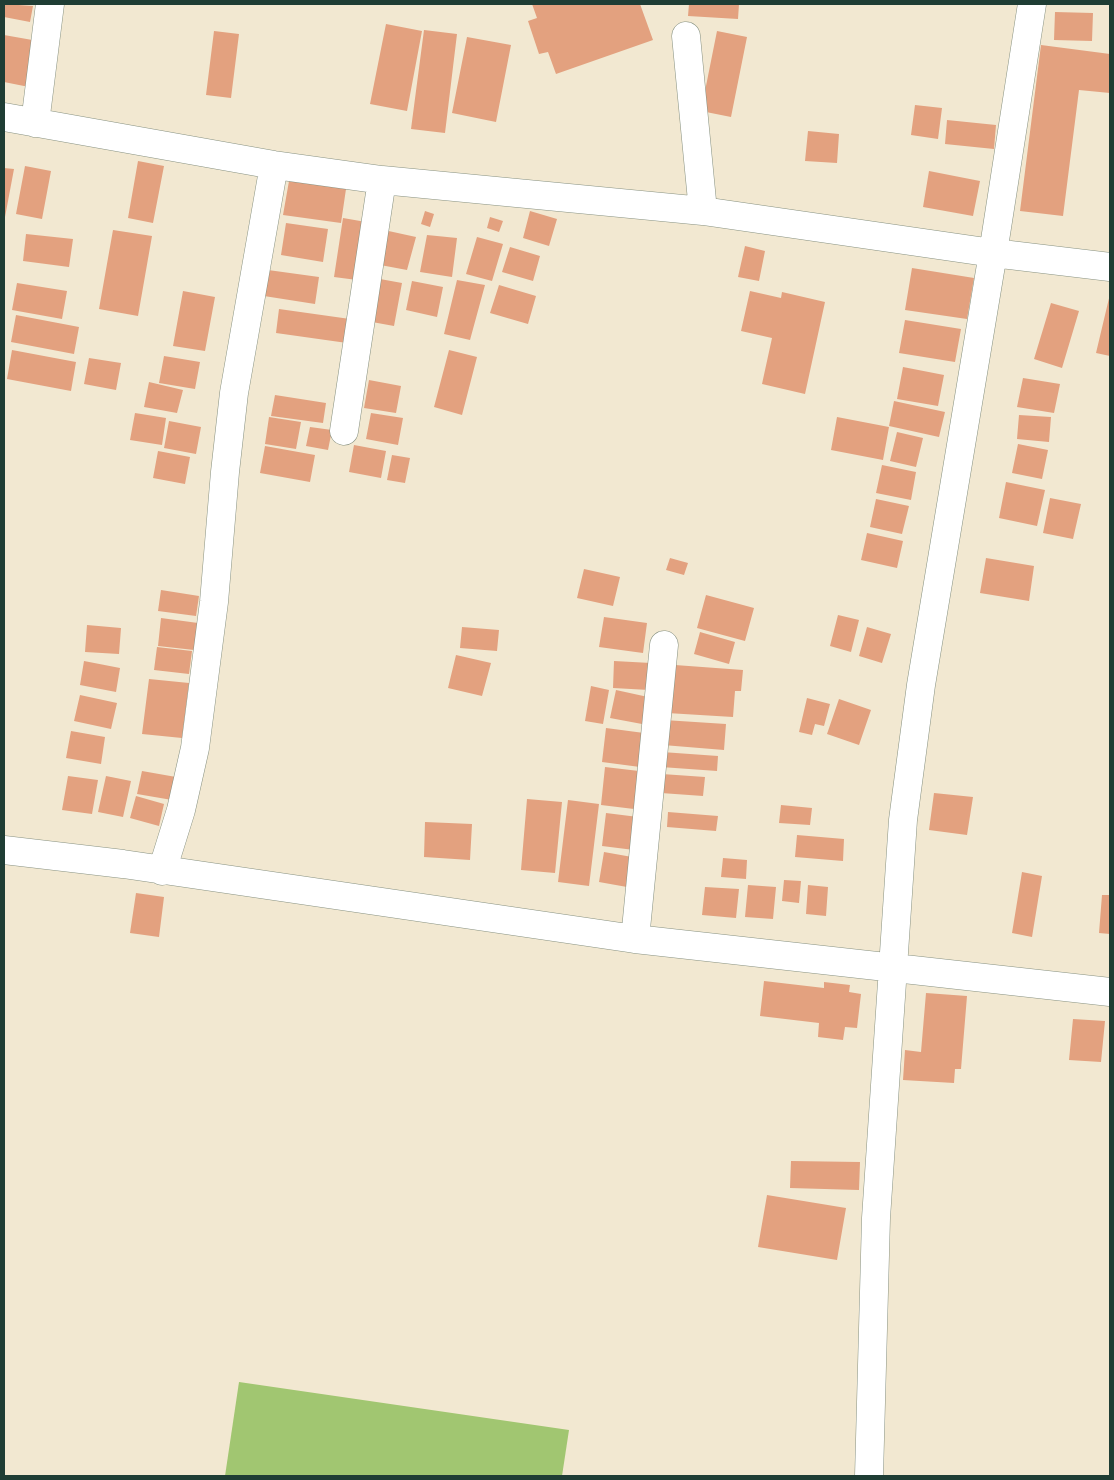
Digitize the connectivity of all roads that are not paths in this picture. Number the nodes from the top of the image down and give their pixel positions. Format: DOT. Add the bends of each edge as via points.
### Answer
graph roads {
  1 [pos="50,4"];
  2 [pos="1032,4"];
  3 [pos="686,36"];
  4 [pos="4,117"];
  5 [pos="35,123"];
  6 [pos="274,165"];
  7 [pos="382,180"];
  8 [pos="703,211"];
  9 [pos="993,253"];
  10 [pos="1110,267"];
  11 [pos="344,431"];
  12 [pos="664,645"];
  13 [pos="4,850"];
  14 [pos="162,871"];
  15 [pos="635,939"];
  16 [pos="892,969"];
  17 [pos="1110,992"];
  18 [pos="869,1476"];
  1 -- 5 [label="street"];
  2 -- 9 [label="street"];
  3 -- 8 [label="street"];
  4 -- 5 [label="street"];
  5 -- 6 [label="street"];
  6 -- 7 [label="street"];
  6 -- 14 [label="street" via="234,393 214,602 195,748 181,810"];
  7 -- 8 [label="street"];
  7 -- 11 [label="street"];
  8 -- 9 [label="street"];
  9 -- 10 [label="street"];
  9 -- 16 [label="street" via="919,694 903,820"];
  12 -- 15 [label="street"];
  13 -- 14 [label="street"];
  14 -- 15 [label="street"];
  15 -- 16 [label="street"];
  16 -- 17 [label="street"];
  16 -- 18 [label="street" via="876,1218"];
}
